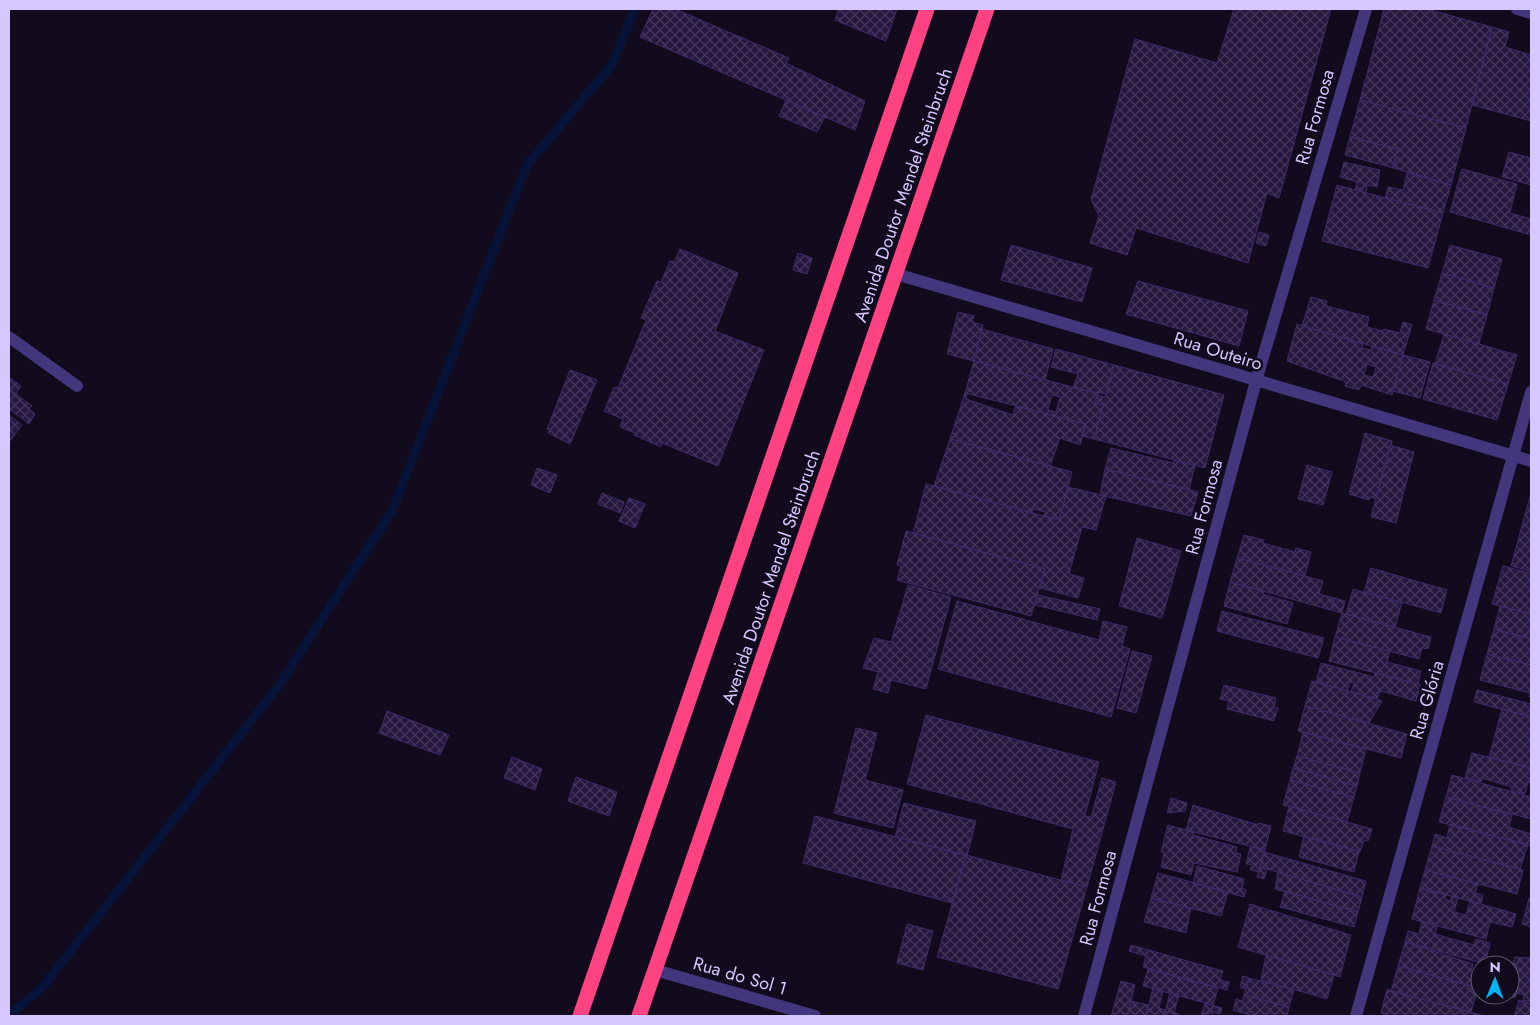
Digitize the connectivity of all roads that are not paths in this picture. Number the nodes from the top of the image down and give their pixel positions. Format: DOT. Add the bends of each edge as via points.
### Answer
graph roads {
  1 [pos="928,9"];
  2 [pos="987,9"];
  3 [pos="1366,9"];
  4 [pos="1517,9"];
  5 [pos="1531,12"];
  6 [pos="896,274"];
  7 [pos="9,337"];
  8 [pos="1256,381"];
  9 [pos="77,386"];
  10 [pos="1531,392"];
  11 [pos="1513,456"];
  12 [pos="1531,461"];
  13 [pos="655,970"];
  14 [pos="580,1016"];
  15 [pos="639,1016"];
  16 [pos="815,1016"];
  17 [pos="1084,1016"];
  18 [pos="1356,1016"];
  1 -- 14 [label="highway, Avenida Doutor Mendel Steinbruch"];
  2 -- 6 [label="highway, Avenida Doutor Mendel Steinbruch"];
  3 -- 8 [label="street, Rua Formosa"];
  4 -- 5 [label="street"];
  6 -- 8 [label="street, Rua Outeiro"];
  6 -- 13 [label="highway, Avenida Doutor Mendel Steinbruch"];
  7 -- 9 [label="street"];
  8 -- 11 [label="street, Rua Outeiro"];
  8 -- 17 [label="street, Rua Formosa"];
  10 -- 11 [label="street, Rua Glória"];
  11 -- 12 [label="street, Rua Outeiro"];
  11 -- 18 [label="street, Rua Glória"];
  13 -- 15 [label="highway, Avenida Doutor Mendel Steinbruch"];
  13 -- 16 [label="street, Rua do Sol 1"];
}
